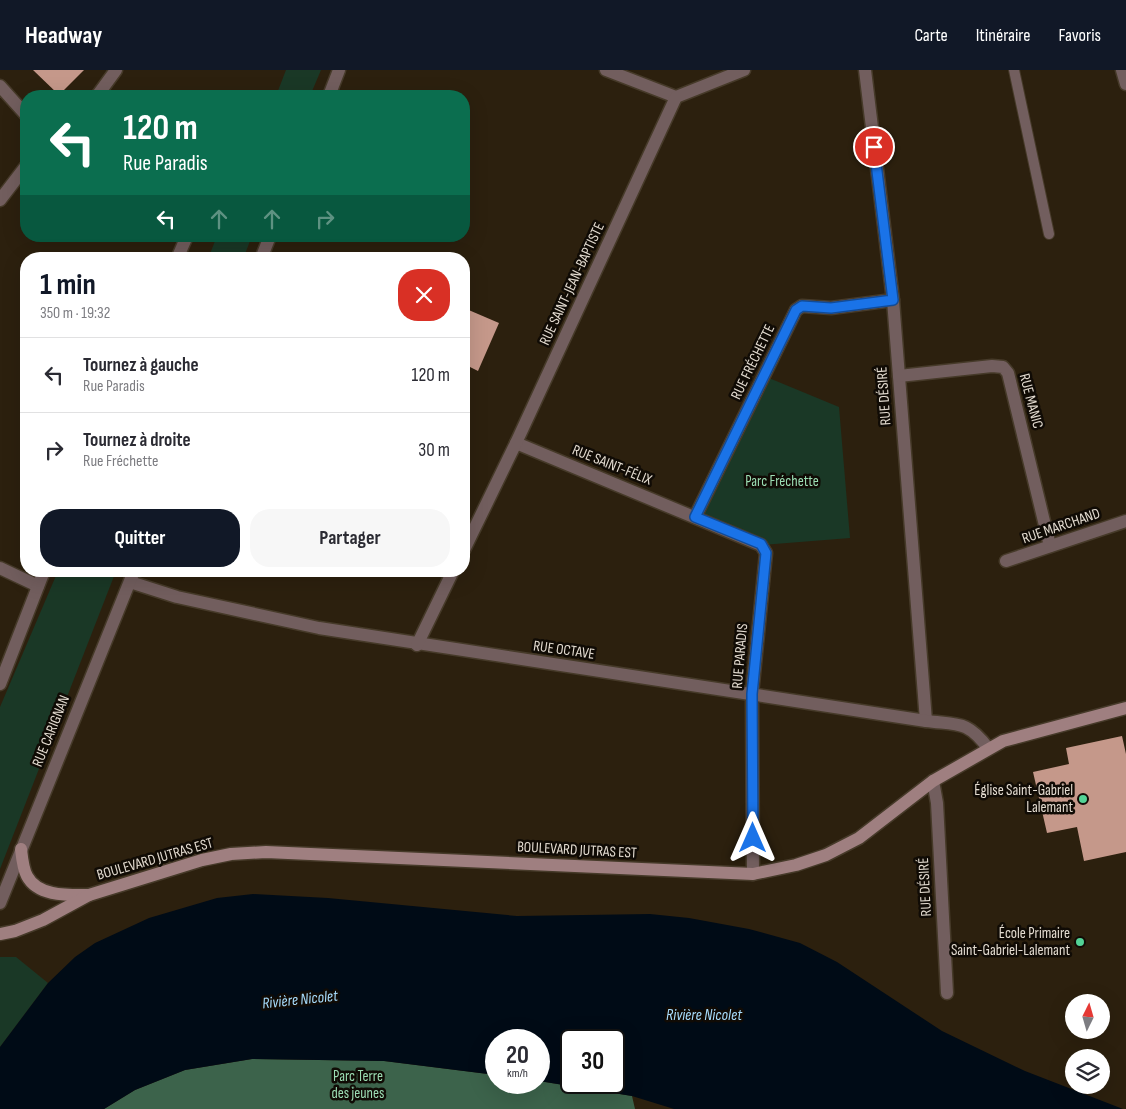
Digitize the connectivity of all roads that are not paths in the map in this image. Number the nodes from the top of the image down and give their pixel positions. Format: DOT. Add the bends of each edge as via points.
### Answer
graph roads {
  1 [pos="116,70"];
  2 [pos="339,70"];
  3 [pos="606,70"];
  4 [pos="744,70"];
  5 [pos="865,70"];
  6 [pos="1014,70"];
  7 [pos="1122,70"];
  8 [pos="1126,84"];
  9 [pos="0,86"];
  10 [pos="101,90"];
  11 [pos="331,90"];
  12 [pos="676,97"];
  13 [pos="20,108"];
  14 [pos="20,174"];
  15 [pos="0,200"];
  16 [pos="1049,234"];
  17 [pos="893,300"];
  18 [pos="899,376"];
  19 [pos="516,443"];
  20 [pos="695,517"];
  21 [pos="1126,521"];
  22 [pos="470,538"];
  23 [pos="1050,546"];
  24 [pos="1006,561"];
  25 [pos="0,568"];
  26 [pos="42,577"];
  27 [pos="132,577"];
  28 [pos="450,577"];
  29 [pos="38,586"];
  30 [pos="417,645"];
  31 [pos="0,684"];
  32 [pos="752,694"];
  33 [pos="1126,708"];
  34 [pos="926,721"];
  35 [pos="988,748"];
  36 [pos="933,781"];
  37 [pos="21,849"];
  38 [pos="753,874"];
  39 [pos="88,895"];
  40 [pos="0,904"];
  41 [pos="0,934"];
  42 [pos="946,993"];
  1 -- 10 [label="street"];
  2 -- 11 [label="street"];
  3 -- 12 [label="street"];
  4 -- 12 [label="street"];
  5 -- 17 [label="street, RUE DÉSIRÉ"];
  6 -- 16 [label="lane"];
  7 -- 8 [label="street"];
  9 -- 13 [label="street"];
  12 -- 19 [label="street, RUE SAINT-JEAN-BAPTISTE"];
  14 -- 15 [label="street"];
  17 -- 18 [label="street, RUE DÉSIRÉ"];
  17 -- 20 [label="street, RUE FRÉCHETTE" via="831,308 802,306 796,310"];
  18 -- 23 [label="street, RUE MANIC" via="1003,367 1008,373"];
  18 -- 34 [label="street, RUE DÉSIRÉ"];
  19 -- 20 [label="street, RUE SAINT-FÉLIX"];
  19 -- 22 [label="street, RUE SAINT-JEAN-BAPTISTE"];
  20 -- 32 [label="street, RUE PARADIS" via="761,544 766,553"];
  21 -- 23 [label="street, RUE MARCHAND"];
  23 -- 24 [label="street, RUE MARCHAND"];
  25 -- 29 [label="street"];
  26 -- 29 [label="street"];
  27 -- 30 [label="street, RUE OCTAVE" via="177,597 319,628"];
  27 -- 37 [label="street, RUE CARIGNAN"];
  28 -- 30 [label="street"];
  29 -- 31 [label="street"];
  30 -- 32 [label="street, RUE OCTAVE"];
  32 -- 34 [label="street, RUE OCTAVE"];
  32 -- 38 [label="street, RUE PARADIS"];
  33 -- 35 [label="main road, BOULEVARD JUTRAS EST" via="1003,740"];
  34 -- 35 [label="street, RUE OCTAVE" via="964,725 975,731"];
  35 -- 36 [label="main road, BOULEVARD JUTRAS EST"];
  36 -- 38 [label="main road, BOULEVARD JUTRAS EST" via="859,838 834,851 796,865"];
  36 -- 42 [label="street, RUE DÉSIRÉ" via="938,802"];
  37 -- 39 [label="main road" via="27,877 42,890"];
  37 -- 40 [label="street, RUE CARIGNAN"];
  38 -- 39 [label="main road, BOULEVARD JUTRAS EST" via="266,852 202,860"];
  39 -- 41 [label="main road, BOULEVARD JUTRAS EST" via="42,920"];
}
